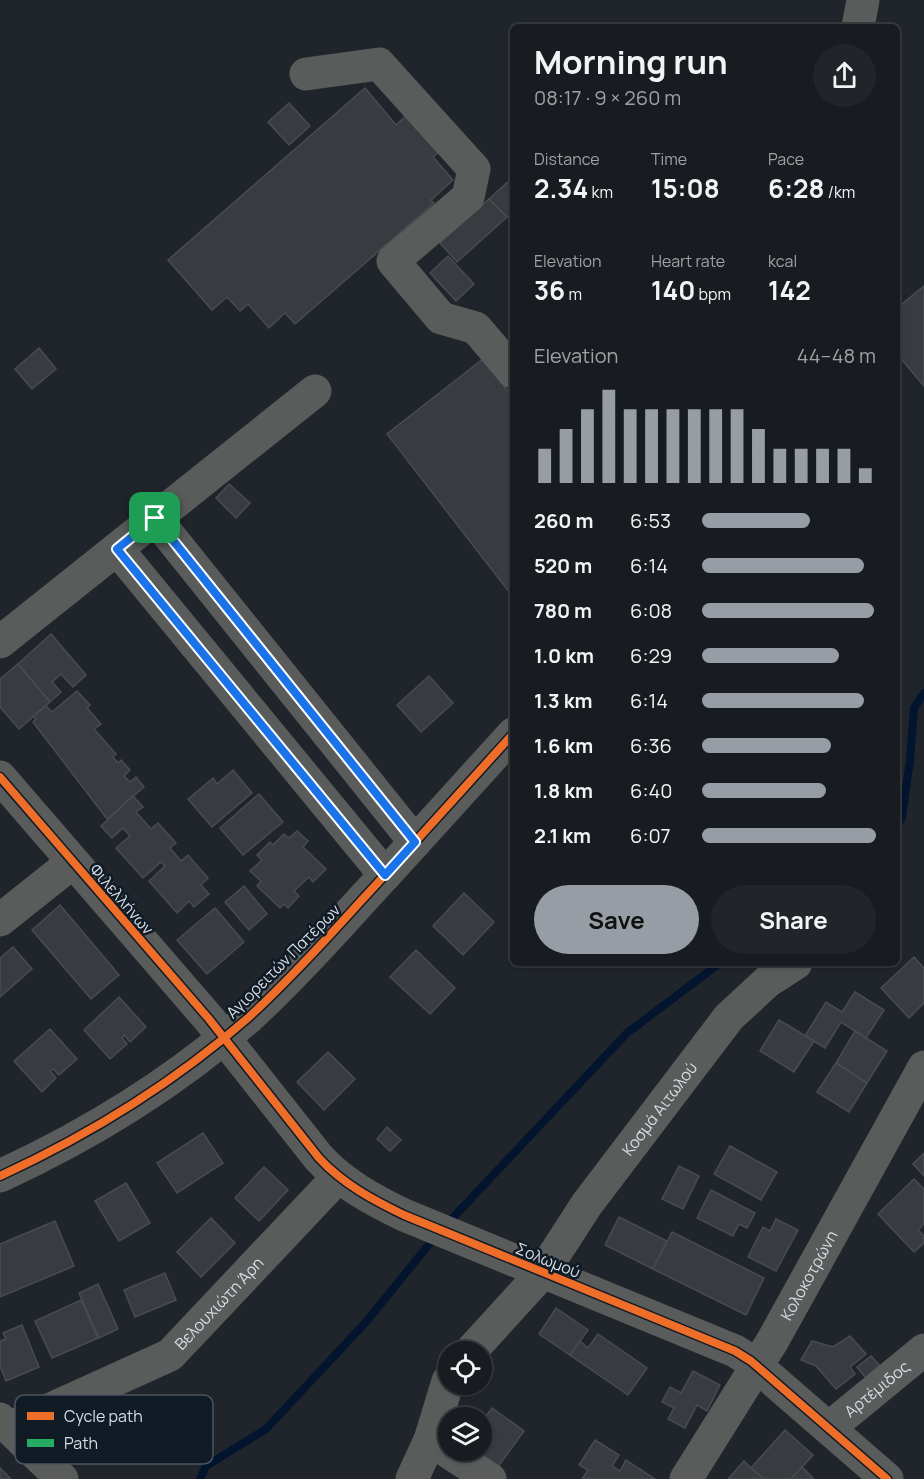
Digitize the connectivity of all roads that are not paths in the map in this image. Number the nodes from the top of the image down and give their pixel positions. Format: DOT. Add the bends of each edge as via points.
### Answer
graph roads {
  1 [pos="863,0"];
  2 [pos="859,24"];
  3 [pos="306,74"];
  4 [pos="510,368"];
  5 [pos="315,391"];
  6 [pos="155,518"];
  7 [pos="117,549"];
  8 [pos="0,642"];
  9 [pos="510,737"];
  10 [pos="0,777"];
  11 [pos="415,842"];
  12 [pos="66,854"];
  13 [pos="385,875"];
  14 [pos="0,893"];
  15 [pos="0,920"];
  16 [pos="791,966"];
  17 [pos="224,1038"];
  18 [pos="924,1067"];
  19 [pos="0,1176"];
  20 [pos="338,1177"];
  21 [pos="543,1272"];
  22 [pos="480,1341"];
  23 [pos="924,1350"];
  24 [pos="757,1367"];
  25 [pos="74,1395"];
  26 [pos="443,1395"];
  27 [pos="829,1428"];
  28 [pos="429,1440"];
  29 [pos="46,1464"];
  30 [pos="62,1479"];
  31 [pos="412,1479"];
  32 [pos="490,1479"];
  33 [pos="686,1479"];
  34 [pos="887,1479"];
  1 -- 2 [label="street"];
  3 -- 4 [label="street" via="379,63 474,169 468,197 393,261 441,318 476,327"];
  5 -- 6 [label="street"];
  6 -- 7 [label="street"];
  6 -- 11 [label="street"];
  7 -- 8 [label="street"];
  7 -- 13 [label="street"];
  9 -- 11 [label="street, Αγιορειτών Πατέρων"];
  10 -- 12 [label="street, Φιλελλήνων"];
  11 -- 13 [label="street, Αγιορειτών Πατέρων"];
  12 -- 14 [label="street"];
  12 -- 15 [label="street"];
  12 -- 17 [label="street, Φιλελλήνων"];
  13 -- 17 [label="street, Αγιορειτών Πατέρων" via="296,972"];
  16 -- 21 [label="street, Κοσμά Αιτωλού" via="768,981 729,1017 587,1204"];
  17 -- 19 [label="street, Αγιορειτών Πατέρων" via="111,1117"];
  17 -- 20 [label="street, Σολωμού"];
  18 -- 24 [label="street, Κολοκοτρώνη"];
  20 -- 21 [label="street, Σολωμού" via="404,1215"];
  20 -- 25 [label="street, Βελουχιώτη Άρη" via="170,1355"];
  21 -- 22 [label="street, Κοσμά Αιτωλού"];
  21 -- 24 [label="street, Σολωμού" via="735,1352"];
  23 -- 27 [label="street, Αρτέμιδος"];
  24 -- 27 [label="street, Σολωμού"];
  24 -- 33 [label="street, Κολοκοτρώνη"];
  26 -- 28 [label="street"];
  27 -- 34 [label="street, Σολωμού"];
  28 -- 31 [label="street"];
  28 -- 32 [label="street"];
  29 -- 30 [label="street"];
}
